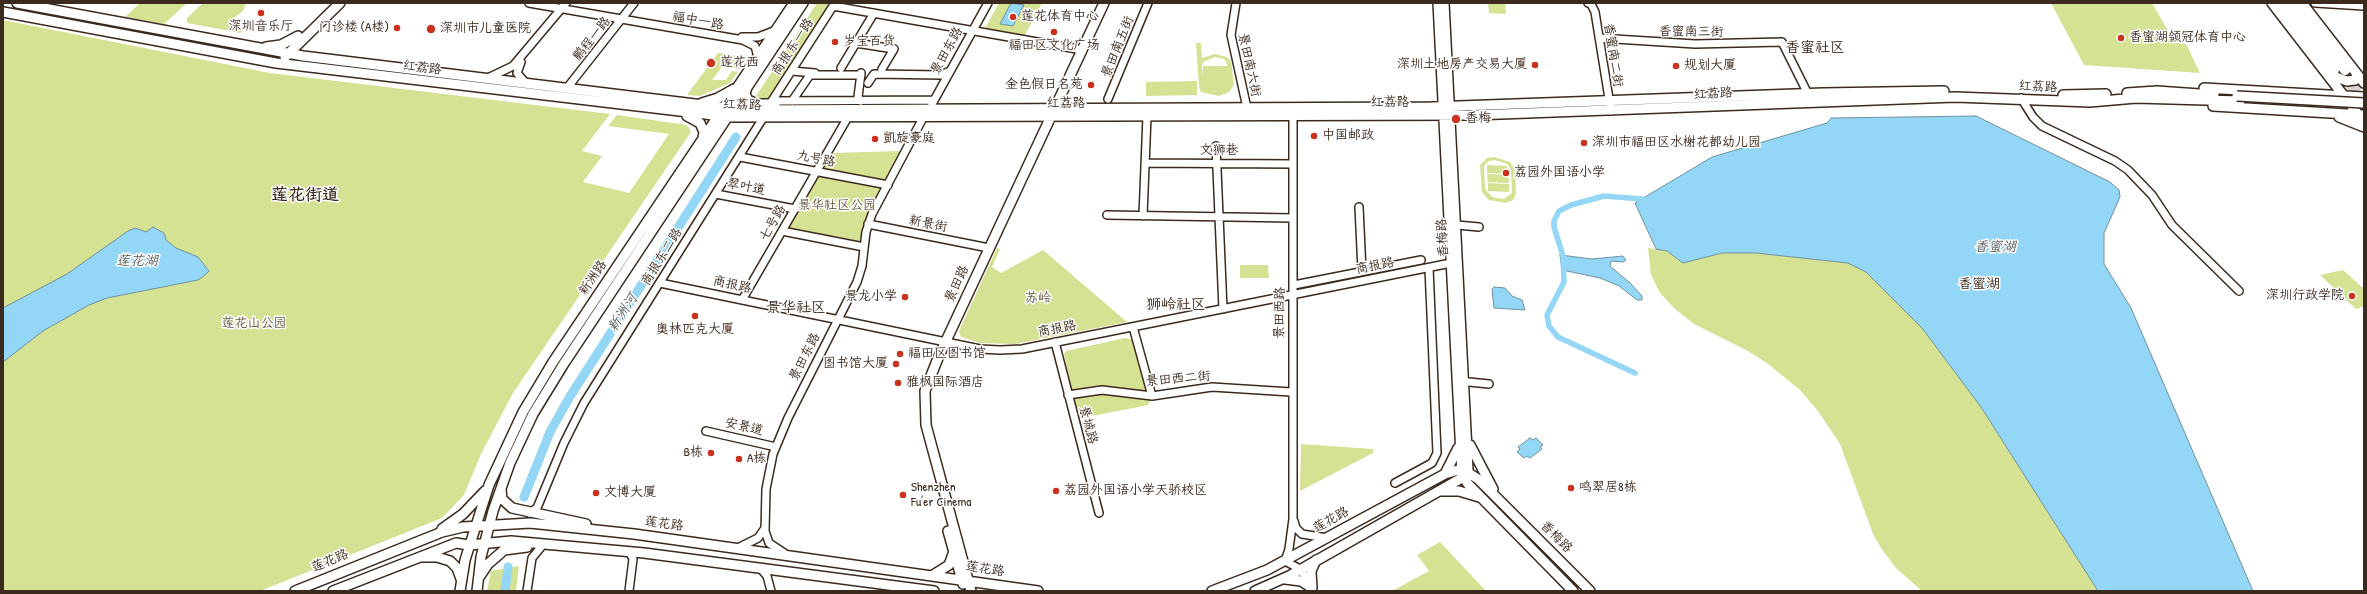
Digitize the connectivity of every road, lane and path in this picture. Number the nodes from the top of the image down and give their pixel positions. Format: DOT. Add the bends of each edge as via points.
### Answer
graph roads {
  1 [pos="16,3"];
  2 [pos="331,3"];
  3 [pos="340,3"];
  4 [pos="529,3"];
  5 [pos="552,3"];
  6 [pos="634,3"];
  7 [pos="794,3"];
  8 [pos="803,3"];
  9 [pos="990,3"];
  10 [pos="1099,3"];
  11 [pos="1104,3"];
  12 [pos="1148,3"];
  13 [pos="1236,3"];
  14 [pos="1438,3"];
  15 [pos="1444,3"];
  16 [pos="1590,3"];
  17 [pos="2272,3"];
  18 [pos="2282,3"];
  19 [pos="2292,3"];
  20 [pos="2314,3"];
  21 [pos="2349,3"];
  22 [pos="834,5"];
  23 [pos="2304,5"];
  24 [pos="2364,5"];
  25 [pos="565,6"];
  26 [pos="3,12"];
  27 [pos="874,13"];
  28 [pos="623,18"];
  29 [pos="776,30"];
  30 [pos="974,31"];
  31 [pos="298,36"];
  32 [pos="1599,38"];
  33 [pos="856,43"];
  34 [pos="259,48"];
  35 [pos="1077,49"];
  36 [pos="285,53"];
  37 [pos="758,57"];
  38 [pos="276,63"];
  39 [pos="841,68"];
  40 [pos="882,69"];
  41 [pos="2345,70"];
  42 [pos="792,71"];
  43 [pos="950,71"];
  44 [pos="853,72"];
  45 [pos="2331,72"];
  46 [pos="819,73"];
  47 [pos="2357,74"];
  48 [pos="810,75"];
  49 [pos="862,75"];
  50 [pos="940,75"];
  51 [pos="486,78"];
  52 [pos="945,80"];
  53 [pos="2364,81"];
  54 [pos="1442,82"];
  55 [pos="1802,82"];
  56 [pos="868,83"];
  57 [pos="527,84"];
  58 [pos="744,84"];
  59 [pos="567,88"];
  60 [pos="1449,91"];
  61 [pos="1807,93"];
  62 [pos="1823,93"];
  63 [pos="2124,93"];
  64 [pos="1790,94"];
  65 [pos="2313,94"];
  66 [pos="2345,96"];
  67 [pos="2364,97"];
  68 [pos="2021,98"];
  69 [pos="2136,98"];
  70 [pos="859,99"];
  71 [pos="1108,99"];
  72 [pos="2239,99"];
  73 [pos="934,100"];
  74 [pos="1609,100"];
  75 [pos="1812,101"];
  76 [pos="774,103"];
  77 [pos="793,103"];
  78 [pos="2364,103"];
  79 [pos="691,104"];
  80 [pos="1478,105"];
  81 [pos="1447,106"];
  82 [pos="1416,107"];
  83 [pos="728,108"];
  84 [pos="1247,108"];
  85 [pos="941,109"];
  86 [pos="666,111"];
  87 [pos="1611,111"];
  88 [pos="1293,112"];
  89 [pos="2362,112"];
  90 [pos="925,113"];
  91 [pos="1050,113"];
  92 [pos="2324,113"];
  93 [pos="1408,115"];
  94 [pos="1447,115"];
  95 [pos="1474,115"];
  96 [pos="1147,116"];
  97 [pos="722,117"];
  98 [pos="848,117"];
  99 [pos="763,118"];
  100 [pos="2364,122"];
  101 [pos="2364,127"];
  102 [pos="1448,134"];
  103 [pos="703,138"];
  104 [pos="1216,146"];
  105 [pos="740,157"];
  106 [pos="1145,163"];
  107 [pos="1217,163"];
  108 [pos="1293,164"];
  109 [pos="817,171"];
  110 [pos="888,185"];
  111 [pos="716,194"];
  112 [pos="1359,207"];
  113 [pos="795,209"];
  114 [pos="1107,215"];
  115 [pos="1143,216"];
  116 [pos="1218,217"];
  117 [pos="1293,218"];
  118 [pos="868,224"];
  119 [pos="1456,225"];
  120 [pos="1479,227"];
  121 [pos="782,231"];
  122 [pos="864,247"];
  123 [pos="984,247"];
  124 [pos="1422,260"];
  125 [pos="1455,263"];
  126 [pos="1429,268"];
  127 [pos="1362,271"];
  128 [pos="660,283"];
  129 [pos="1294,286"];
  130 [pos="2239,291"];
  131 [pos="1293,295"];
  132 [pos="742,300"];
  133 [pos="1223,309"];
  134 [pos="839,320"];
  135 [pos="1133,327"];
  136 [pos="943,341"];
  137 [pos="1055,342"];
  138 [pos="1461,381"];
  139 [pos="1489,384"];
  140 [pos="1291,392"];
  141 [pos="1068,395"];
  142 [pos="1152,396"];
  143 [pos="706,431"];
  144 [pos="1464,438"];
  145 [pos="776,447"];
  146 [pos="1464,473"];
  147 [pos="1445,474"];
  148 [pos="1395,483"];
  149 [pos="489,485"];
  150 [pos="501,486"];
  151 [pos="1434,493"];
  152 [pos="542,498"];
  153 [pos="1484,500"];
  154 [pos="1392,503"];
  155 [pos="1504,505"];
  156 [pos="527,513"];
  157 [pos="1099,513"];
  158 [pos="1399,514"];
  159 [pos="548,516"];
  160 [pos="1293,519"];
  161 [pos="489,525"];
  162 [pos="475,526"];
  163 [pos="765,527"];
  164 [pos="598,530"];
  165 [pos="1327,538"];
  166 [pos="420,539"];
  167 [pos="485,542"];
  168 [pos="469,545"];
  169 [pos="562,545"];
  170 [pos="521,547"];
  171 [pos="541,547"];
  172 [pos="737,548"];
  173 [pos="625,551"];
  174 [pos="954,552"];
  175 [pos="644,553"];
  176 [pos="787,555"];
  177 [pos="412,558"];
  178 [pos="1316,560"];
  179 [pos="1285,561"];
  180 [pos="530,564"];
  181 [pos="761,569"];
  182 [pos="1300,569"];
  183 [pos="933,575"];
  184 [pos="478,578"];
  185 [pos="964,579"];
  186 [pos="1278,580"];
  187 [pos="461,586"];
  188 [pos="1313,589"];
  189 [pos="337,590"];
  190 [pos="295,591"];
  191 [pos="477,591"];
  192 [pos="527,591"];
  193 [pos="629,591"];
  194 [pos="633,591"];
  195 [pos="771,591"];
  196 [pos="934,591"];
  197 [pos="965,591"];
  198 [pos="971,591"];
  199 [pos="1038,591"];
  200 [pos="1212,591"];
  201 [pos="1255,591"];
  202 [pos="1573,591"];
  203 [pos="1590,591"];
  1 -- 34 [label="main road, 红荔路"];
  2 -- 31 [label="main road"];
  3 -- 36 [label="main road"];
  4 -- 25 [label="street, 福中一路"];
  5 -- 25 [label="street, 福中一路"];
  6 -- 28 [label="street, 鹏程一路"];
  7 -- 29 [label="main road, 新洲路"];
  8 -- 58 [label="main road, 新洲路"];
  9 -- 30 [label="street, 景田东路"];
  10 -- 35 [label="main road, 景田路"];
  11 -- 91 [label="main road, 景田路"];
  12 -- 71 [label="street, 景田南五街"];
  13 -- 84 [label="street, 景田南六街" via="1231,35"];
  14 -- 54 [label="main road, 香梅路"];
  15 -- 60 [label="main road, 香梅路"];
  16 -- 32 [label="street, 香蜜南二街"];
  17 -- 45 [label="main road"];
  18 -- 45 [label="highway"];
  19 -- 41 [label="highway"];
  20 -- 23 [label="street"];
  20 -- 24 [label="street"];
  21 -- 24 [label="street"];
  22 -- 27 [label="street"];
  22 -- 42 [label="street, 商报东一路"];
  23 -- 47 [label="main road"];
  25 -- 28 [label="street, 福中一路"];
  25 -- 51 [label="street" via="513,66 501,74"];
  25 -- 57 [label="street" via="518,65 518,77"];
  26 -- 38 [label="main road, 红荔路"];
  27 -- 30 [label="street"];
  27 -- 33 [label="street"];
  28 -- 29 [label="street, 福中一路" via="750,38 764,36"];
  28 -- 37 [label="street, 福中一路" via="743,40 755,46"];
  28 -- 59 [label="street, 鹏程一路"];
  29 -- 37 [label="main road, 新洲路"];
  30 -- 35 [label="street"];
  30 -- 43 [label="street, 景田东路"];
  30 -- 85 [label="street, 景田东路" via="935,104 935,107"];
  31 -- 34 [label="main road" via="280,45"];
  31 -- 36 [label="main road"];
  32 -- 55 [label="street, 香蜜南三街" via="1695,44 1782,42"];
  32 -- 74 [label="street, 香蜜南二街"];
  33 -- 39 [label="street"];
  33 -- 40 [label="street" via="894,49"];
  34 -- 36 [label="main road, 红荔路"];
  35 -- 91 [label="main road, 景田路"];
  36 -- 38 [label="main road"];
  36 -- 51 [label="main road, 红荔路"];
  37 -- 58 [label="main road, 新洲路"];
  38 -- 86 [label="main road, 红荔路"];
  42 -- 46 [label="street"];
  42 -- 48 [label="street"];
  42 -- 76 [label="street, 商报东一路"];
  43 -- 50 [label="street"];
  43 -- 52 [label="street, 景田东路"];
  44 -- 49 [label="street"];
  45 -- 47 [label="main road" via="2347,81 2355,80"];
  45 -- 65 [label="main road" via="2328,88"];
  45 -- 66 [label="main road"];
  47 -- 53 [label="main road"];
  48 -- 49 [label="street"];
  48 -- 77 [label="street"];
  49 -- 70 [label="street"];
  50 -- 52 [label="street" via="945,75"];
  50 -- 56 [label="street" via="874,74"];
  51 -- 57 [label="main road, 红荔路"];
  52 -- 73 [label="street, 景田东路"];
  54 -- 81 [label="main road, 香梅路"];
  54 -- 82 [label="main road" via="1439,93 1433,100"];
  55 -- 61 [label="street"];
  55 -- 62 [label="street" via="1812,90"];
  55 -- 64 [label="street" via="1800,88"];
  57 -- 59 [label="main road, 红荔路"];
  58 -- 76 [label="main road" via="748,100 757,104"];
  58 -- 79 [label="main road" via="718,98"];
  58 -- 83 [label="main road, 新洲路"];
  59 -- 79 [label="main road, 红荔路"];
  60 -- 80 [label="main road" via="1457,99"];
  60 -- 81 [label="main road, 香梅路"];
  61 -- 62 [label="main road, 红荔路"];
  61 -- 64 [label="main road, 红荔路"];
  61 -- 75 [label="street"];
  62 -- 63 [label="main road, 红荔路"];
  63 -- 65 [label="main road, 红荔路" via="2141,87 2159,87"];
  63 -- 72 [label="main road, 红荔路" via="2157,91"];
  64 -- 74 [label="main road, 红荔路"];
  65 -- 66 [label="main road, 红荔路"];
  65 -- 92 [label="main road" via="2328,104 2329,111"];
  66 -- 67 [label="main road, 红荔路"];
  66 -- 89 [label="main road"];
  68 -- 69 [label="main road, 红荔路" via="2090,102"];
  68 -- 75 [label="main road, 红荔路"];
  68 -- 130 [label="street" via="2042,126 2115,161 2128,170 2152,195 2172,225"];
  69 -- 72 [label="main road, 红荔路"];
  69 -- 92 [label="main road, 红荔路" via="2233,108"];
  70 -- 73 [label="street"];
  70 -- 77 [label="street"];
  72 -- 78 [label="main road, 红荔路, bridge"];
  72 -- 89 [label="main road, 红荔路"];
  73 -- 90 [label="street, 景田东路"];
  74 -- 80 [label="main road, 红荔路"];
  74 -- 87 [label="street, 香蜜南二街"];
  75 -- 87 [label="main road, 红荔路"];
  76 -- 77 [label="main road"];
  77 -- 83 [label="main road, 红荔路"];
  77 -- 90 [label="main road, 红荔路"];
  79 -- 83 [label="main road, 红荔路"];
  80 -- 81 [label="main road, 红荔路"];
  81 -- 82 [label="main road, 红荔路"];
  81 -- 94 [label="main road, 香梅路"];
  82 -- 88 [label="main road, 红荔路"];
  83 -- 97 [label="main road, 新洲路"];
  84 -- 88 [label="main road, 红荔路"];
  84 -- 91 [label="main road, 红荔路"];
  85 -- 90 [label="main road, 红荔路"];
  85 -- 91 [label="main road, 红荔路"];
  86 -- 97 [label="main road, 红荔路"];
  86 -- 103 [label="main road" via="696,120 703,127"];
  87 -- 95 [label="main road, 红荔路"];
  88 -- 93 [label="main road, 红荔路"];
  88 -- 96 [label="main road, 红荔路"];
  88 -- 108 [label="street, 景田西路"];
  89 -- 92 [label="main road, 红荔路"];
  89 -- 100 [label="main road"];
  90 -- 91 [label="main road, 红荔路"];
  90 -- 98 [label="main road, 红荔路"];
  90 -- 110 [label="street, 景田东路"];
  91 -- 96 [label="main road, 红荔路"];
  91 -- 123 [label="main road, 景田路"];
  91 -- 136 [label="main road, 景田路"];
  92 -- 101 [label="main road"];
  93 -- 94 [label="main road, 红荔路"];
  93 -- 102 [label="main road" via="1434,122"];
  94 -- 95 [label="main road, 红荔路"];
  94 -- 102 [label="main road, 香梅路"];
  95 -- 102 [label="main road" via="1458,124"];
  96 -- 106 [label="street"];
  97 -- 99 [label="main road, 红荔路"];
  97 -- 103 [label="main road, 新洲路"];
  97 -- 150 [label="main road, 新洲路" via="549,387 520,440"];
  98 -- 99 [label="main road, 红荔路"];
  98 -- 109 [label="street, 七号路"];
  99 -- 105 [label="street, 商报东二路"];
  102 -- 119 [label="main road, 香梅路"];
  102 -- 125 [label="main road, 香梅路"];
  103 -- 149 [label="main road, 新洲路" via="539,385 510,438"];
  104 -- 107 [label="street"];
  105 -- 109 [label="street, 九号路"];
  105 -- 111 [label="street, 商报东二路"];
  106 -- 107 [label="street, 文狮巷"];
  106 -- 115 [label="street"];
  107 -- 108 [label="street, 文狮巷"];
  107 -- 116 [label="street"];
  108 -- 117 [label="street, 景田西路"];
  109 -- 110 [label="street, 九号路"];
  109 -- 113 [label="street, 七号路"];
  110 -- 118 [label="street, 景田东路"];
  111 -- 113 [label="street, 翠叶道"];
  111 -- 128 [label="street, 商报东二路"];
  112 -- 127 [label="street"];
  113 -- 121 [label="street, 七号路"];
  114 -- 115 [label="street"];
  115 -- 116 [label="street"];
  116 -- 117 [label="street"];
  116 -- 133 [label="street"];
  117 -- 129 [label="street, 景田西路"];
  118 -- 122 [label="street, 景田东路"];
  118 -- 123 [label="street, 新景街"];
  119 -- 120 [label="street"];
  119 -- 125 [label="main road, 香梅路"];
  121 -- 122 [label="street"];
  121 -- 132 [label="street, 七号路"];
  122 -- 134 [label="street, 景田东路" via="859,276"];
  123 -- 136 [label="main road, 景田路"];
  124 -- 127 [label="street"];
  125 -- 126 [label="street, 商报路"];
  125 -- 138 [label="main road, 香梅路"];
  126 -- 131 [label="street, 商报路"];
  126 -- 148 [label="street" via="1437,453 1432,463"];
  127 -- 129 [label="street"];
  128 -- 132 [label="street, 商报路"];
  128 -- 152 [label="street, 商报东二路" via="580,409 560,450"];
  129 -- 131 [label="street, 景田西路"];
  131 -- 133 [label="street, 商报路"];
  131 -- 140 [label="street, 景田西路"];
  132 -- 134 [label="street, 商报路"];
  133 -- 135 [label="street, 商报路"];
  134 -- 136 [label="street, 商报路"];
  134 -- 145 [label="street, 景田东路" via="788,418"];
  135 -- 137 [label="street, 商报路"];
  135 -- 142 [label="street"];
  136 -- 137 [label="street, 商报路" via="1000,350"];
  136 -- 174 [label="main road, 景田路" via="923,380 918,410"];
  136 -- 185 [label="main road, 景田路" via="926,386 924,413"];
  137 -- 141 [label="street, 景城路"];
  138 -- 139 [label="street"];
  138 -- 144 [label="main road, 香梅路"];
  140 -- 142 [label="street, 景田西二街" via="1207,387"];
  140 -- 160 [label="street, 景田西路"];
  141 -- 142 [label="street, 景田西二街" via="1102,390"];
  141 -- 157 [label="street, 景城路"];
  143 -- 145 [label="street, 安景道"];
  144 -- 146 [label="main road, 香梅路"];
  144 -- 147 [label="main road"];
  144 -- 155 [label="main road"];
  145 -- 163 [label="street, 景田东路" via="767,482"];
  146 -- 147 [label="main road, 莲花路"];
  146 -- 151 [label="main road"];
  146 -- 153 [label="main road, 香梅路"];
  146 -- 155 [label="main road, 香梅路" via="1478,478"];
  147 -- 154 [label="main road, 莲花路"];
  149 -- 162 [label="main road, 新洲路"];
  149 -- 166 [label="main road" via="458,518"];
  150 -- 156 [label="main road" via="506,504"];
  150 -- 161 [label="main road, 新洲路"];
  151 -- 153 [label="main road" via="1456,491 1472,494"];
  151 -- 158 [label="main road"];
  152 -- 156 [label="street, 商报东二路" via="536,510"];
  152 -- 159 [label="street" via="542,510"];
  153 -- 202 [label="main road, 香梅路"];
  154 -- 158 [label="main road" via="1400,508"];
  154 -- 165 [label="main road, 莲花路"];
  155 -- 203 [label="main road, 香梅路"];
  156 -- 159 [label="main road"];
  158 -- 178 [label="main road"];
  159 -- 164 [label="main road" via="579,522"];
  160 -- 165 [label="street" via="1296,528 1302,534"];
  160 -- 179 [label="street, 景田西路"];
  161 -- 162 [label="main road, 莲花路"];
  161 -- 164 [label="main road, 莲花路" via="530,523"];
  161 -- 167 [label="main road, 新洲路"];
  162 -- 166 [label="main road, 莲花路" via="453,529"];
  162 -- 168 [label="main road, 新洲路"];
  163 -- 172 [label="street" via="758,538"];
  163 -- 176 [label="street, 景田东路" via="769,543"];
  164 -- 172 [label="main road, 莲花路"];
  165 -- 179 [label="main road, 莲花路"];
  166 -- 190 [label="main road, 莲花路"];
  167 -- 168 [label="main road"];
  167 -- 169 [label="main road" via="511,540"];
  167 -- 184 [label="main road, 新洲路"];
  168 -- 177 [label="main road" via="452,544"];
  168 -- 187 [label="main road, 新洲路"];
  169 -- 171 [label="main road"];
  169 -- 173 [label="main road"];
  170 -- 171 [label="main road"];
  170 -- 180 [label="street" via="527,554"];
  170 -- 184 [label="main road" via="508,548 499,553"];
  171 -- 180 [label="street" via="534,554"];
  172 -- 176 [label="main road, 莲花路"];
  173 -- 175 [label="main road"];
  173 -- 193 [label="street" via="630,553 633,559"];
  174 -- 183 [label="main road" via="951,563"];
  174 -- 185 [label="main road, 景田路"];
  175 -- 181 [label="main road"];
  175 -- 194 [label="street" via="638,560"];
  176 -- 183 [label="main road, 莲花路"];
  177 -- 187 [label="main road" via="434,556 447,560 457,568"];
  177 -- 189 [label="main road"];
  178 -- 182 [label="main road"];
  178 -- 188 [label="main road" via="1311,571"];
  179 -- 182 [label="street"];
  179 -- 200 [label="main road, 莲花路" via="1249,579"];
  180 -- 192 [label="street"];
  181 -- 195 [label="street" via="767,576"];
  181 -- 196 [label="main road"];
  182 -- 186 [label="main road"];
  182 -- 188 [label="street"];
  183 -- 185 [label="main road, 莲花路"];
  184 -- 191 [label="main road, 新洲路"];
  185 -- 197 [label="main road, 景田路"];
  185 -- 198 [label="main road, 景田路"];
  185 -- 199 [label="main road, 莲花路"];
  186 -- 188 [label="main road" via="1296,579"];
  186 -- 201 [label="main road"];
}
